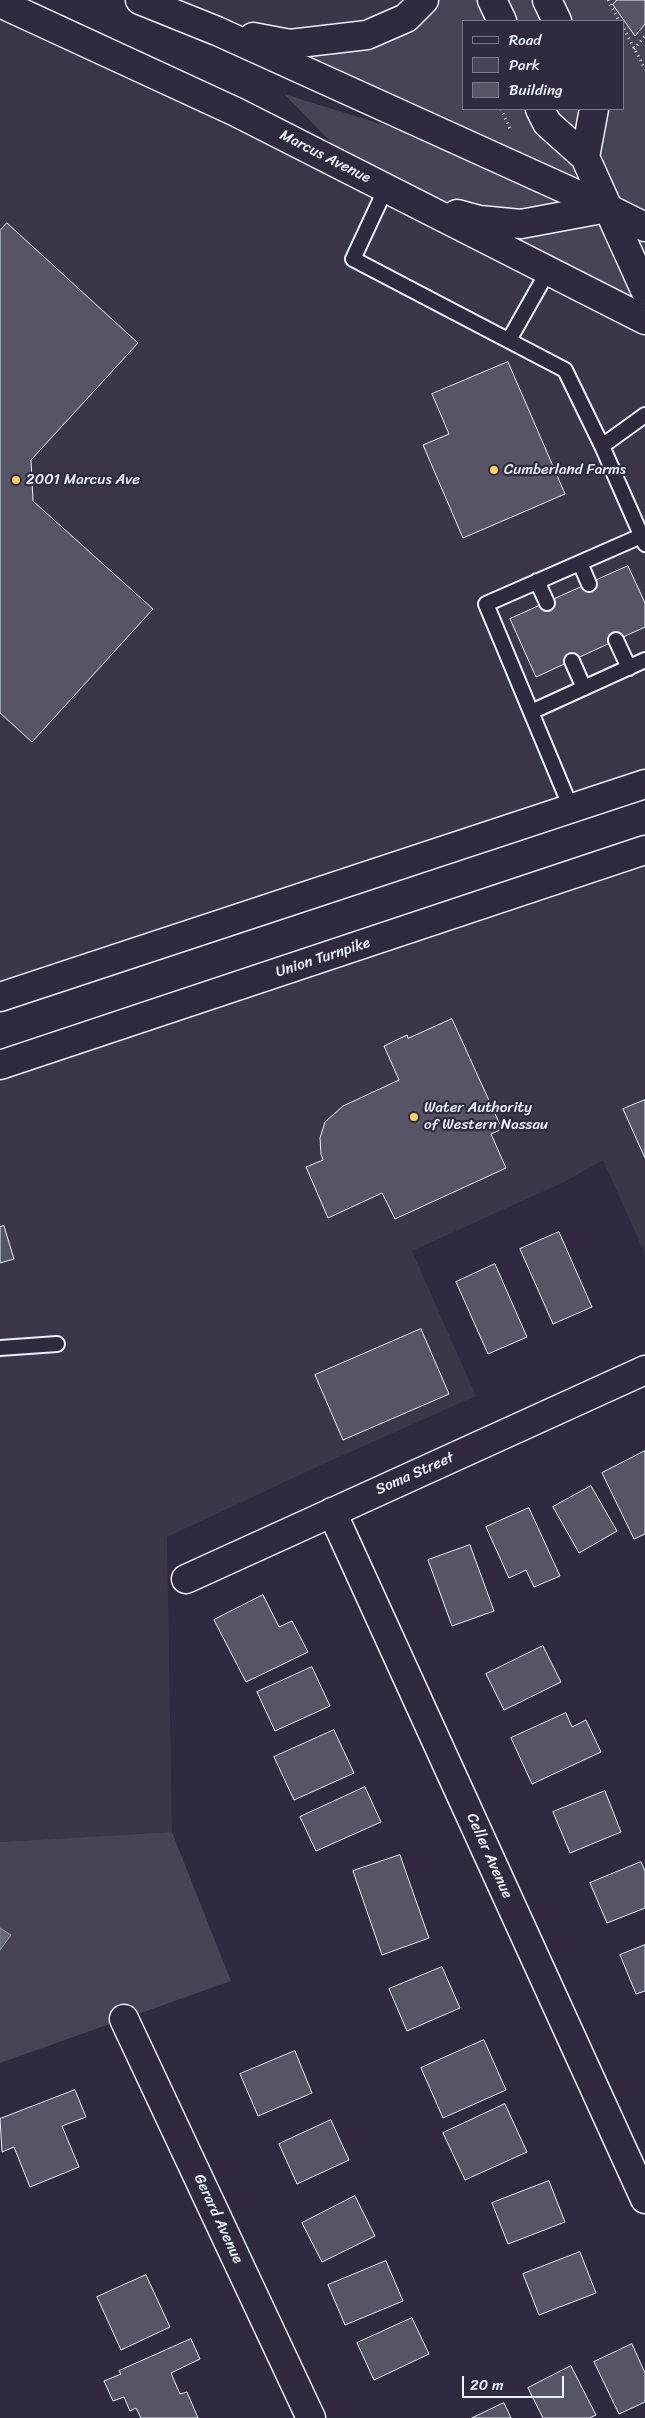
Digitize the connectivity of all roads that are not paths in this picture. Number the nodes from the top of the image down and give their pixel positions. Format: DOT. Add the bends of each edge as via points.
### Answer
graph roads {
  1 [pos="140,0"];
  2 [pos="424,0"];
  3 [pos="492,0"];
  4 [pos="547,0"];
  5 [pos="0,3"];
  6 [pos="502,20"];
  7 [pos="557,20"];
  8 [pos="217,31"];
  9 [pos="540,110"];
  10 [pos="594,110"];
  11 [pos="585,157"];
  12 [pos="386,188"];
  13 [pos="415,203"];
  14 [pos="607,208"];
  15 [pos="645,228"];
  16 [pos="548,271"];
  17 [pos="645,290"];
  18 [pos="645,320"];
  19 [pos="509,340"];
  20 [pos="645,415"];
  21 [pos="602,446"];
  22 [pos="643,540"];
  23 [pos="580,563"];
  24 [pos="537,581"];
  25 [pos="589,584"];
  26 [pos="547,603"];
  27 [pos="616,640"];
  28 [pos="572,660"];
  29 [pos="645,660"];
  30 [pos="629,668"];
  31 [pos="584,688"];
  32 [pos="531,712"];
  33 [pos="645,784"];
  34 [pos="571,808"];
  35 [pos="645,850"];
  36 [pos="0,997"];
  37 [pos="0,1065"];
  38 [pos="57,1344"];
  39 [pos="0,1348"];
  40 [pos="645,1370"];
  41 [pos="332,1512"];
  42 [pos="186,1579"];
  43 [pos="124,2020"];
  44 [pos="645,2199"];
  45 [pos="311,2418"];
  1 -- 8 [label="main road"];
  2 -- 8 [label="main road" via="406,18 367,35 290,44"];
  3 -- 6 [label="main road"];
  4 -- 7 [label="main road"];
  5 -- 12 [label="main road, Marcus Avenue" via="236,112"];
  8 -- 14 [label="main road"];
  9 -- 11 [label="main road" via="546,123"];
  10 -- 11 [label="main road"];
  11 -- 14 [label="main road"];
  12 -- 13 [label="main road, Marcus Avenue"];
  12 -- 19 [label="lane" via="353,259"];
  13 -- 14 [label="main road" via="479,220 521,224"];
  13 -- 16 [label="main road, Marcus Avenue"];
  14 -- 15 [label="main road"];
  14 -- 17 [label="main road"];
  16 -- 18 [label="main road, Marcus Avenue"];
  16 -- 19 [label="lane"];
  19 -- 21 [label="lane" via="565,370"];
  20 -- 21 [label="lane"];
  21 -- 22 [label="lane"];
  22 -- 23 [label="lane"];
  23 -- 24 [label="lane"];
  23 -- 25 [label="lane"];
  24 -- 26 [label="lane"];
  24 -- 32 [label="lane" via="486,604"];
  27 -- 30 [label="lane"];
  28 -- 31 [label="lane"];
  29 -- 30 [label="lane"];
  30 -- 31 [label="lane"];
  31 -- 32 [label="lane"];
  32 -- 34 [label="lane"];
  33 -- 34 [label="main road"];
  34 -- 36 [label="main road"];
  35 -- 37 [label="main road, Union Turnpike"];
  38 -- 39 [label="lane"];
  40 -- 41 [label="main road, Soma Street"];
  41 -- 42 [label="main road, Soma Street"];
  41 -- 44 [label="main road, Celler Avenue"];
  43 -- 45 [label="main road, Gerard Avenue"];
}
